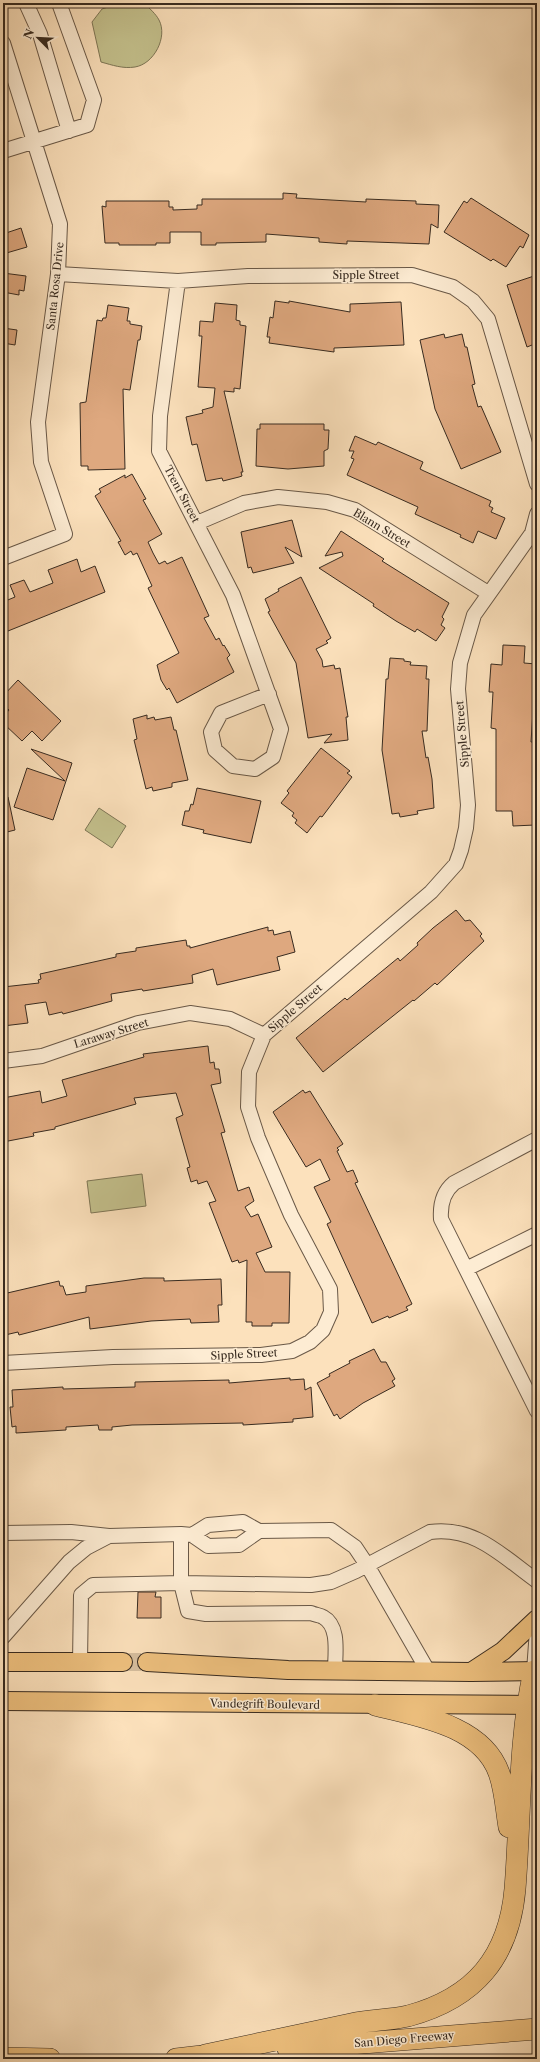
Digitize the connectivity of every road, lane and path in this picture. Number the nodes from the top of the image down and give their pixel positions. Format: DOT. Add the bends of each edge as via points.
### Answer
graph roads {
  1 [pos="26,3"];
  2 [pos="59,3"];
  3 [pos="3,43"];
  4 [pos="69,131"];
  5 [pos="34,142"];
  6 [pos="3,151"];
  7 [pos="58,274"];
  8 [pos="178,281"];
  9 [pos="537,484"];
  10 [pos="537,514"];
  11 [pos="197,523"];
  12 [pos="3,558"];
  13 [pos="488,593"];
  14 [pos="269,694"];
  15 [pos="264,1035"];
  16 [pos="3,1061"];
  17 [pos="537,1139"];
  18 [pos="537,1234"];
  19 [pos="466,1269"];
  20 [pos="3,1364"];
  21 [pos="537,1411"];
  22 [pos="259,1531"];
  23 [pos="3,1533"];
  24 [pos="187,1534"];
  25 [pos="109,1536"];
  26 [pos="367,1565"];
  27 [pos="537,1581"];
  28 [pos="181,1583"];
  29 [pos="537,1619"];
  30 [pos="537,1630"];
  31 [pos="3,1637"];
  32 [pos="3,1662"];
  33 [pos="80,1662"];
  34 [pos="123,1662"];
  35 [pos="147,1662"];
  36 [pos="335,1670"];
  37 [pos="535,1671"];
  38 [pos="428,1672"];
  39 [pos="472,1672"];
  40 [pos="3,1701"];
  41 [pos="375,1705"];
  42 [pos="532,1705"];
  43 [pos="516,1864"];
  44 [pos="537,2029"];
  45 [pos="205,2055"];
  46 [pos="3,2058"];
  47 [pos="50,2059"];
  48 [pos="176,2059"];
  1 -- 4 [label="street" via="40,34"];
  2 -- 4 [label="street" via="94,100 87,125"];
  3 -- 5 [label="street, Santa Rosa Drive"];
  4 -- 5 [label="street"];
  5 -- 6 [label="street"];
  5 -- 7 [label="street, Santa Rosa Drive" via="60,224"];
  7 -- 8 [label="street, Sipple Street"];
  7 -- 12 [label="street, Santa Rosa Drive" via="38,422 41,462 65,534"];
  8 -- 9 [label="street, Sipple Street" via="248,276 412,275 453,287 473,301 488,319"];
  8 -- 11 [label="street, Trent Street" via="160,416 160,451"];
  10 -- 13 [label="street, Sipple Street" via="532,533"];
  11 -- 13 [label="street, Blann Street" via="244,502 278,497 327,502 355,510"];
  11 -- 14 [label="street, Trent Street" via="233,595"];
  13 -- 15 [label="street, Sipple Street" via="474,615 460,663 458,689 468,805 466,828 456,864 431,892"];
  14 -- 14 [label="street, Trent Street" via="281,729 273,757 255,769 233,766 215,750 211,732 221,712"];
  15 -- 16 [label="street, Laraway Street" via="230,1019 190,1013 138,1023 42,1056"];
  15 -- 20 [label="street, Sipple Street" via="249,1072 248,1107 258,1138 291,1215 330,1289 331,1312 323,1330 310,1342 292,1351 261,1355 113,1357"];
  17 -- 19 [label="street" via="454,1183 444,1195 441,1202 441,1219"];
  18 -- 19 [label="street"];
  19 -- 21 [label="street"];
  22 -- 24 [label="street" via="243,1522 208,1525"];
  22 -- 24 [label="street" via="239,1545 208,1546"];
  22 -- 26 [label="street" via="332,1530 355,1547"];
  23 -- 25 [label="street" via="71,1532"];
  24 -- 25 [label="street"];
  24 -- 28 [label="street"];
  25 -- 31 [label="street" via="86,1548 69,1562"];
  26 -- 27 [label="street" via="430,1532 447,1530 464,1533 482,1541"];
  26 -- 28 [label="street" via="331,1582 311,1585"];
  26 -- 38 [label="street"];
  28 -- 33 [label="street" via="93,1585 81,1595"];
  28 -- 36 [label="street" via="188,1611 206,1614 311,1614 323,1617 331,1624 335,1640"];
  29 -- 39 [label="main road" via="503,1651"];
  30 -- 37 [label="street"];
  32 -- 33 [label="main road"];
  33 -- 34 [label="main road"];
  35 -- 36 [label="main road"];
  36 -- 38 [label="main road"];
  37 -- 39 [label="main road"];
  37 -- 42 [label="highway"];
  38 -- 39 [label="main road"];
  40 -- 41 [label="main road, Vandegrift Boulevard"];
  41 -- 42 [label="main road, Vandegrift Boulevard"];
  41 -- 43 [label="highway" via="416,1715 464,1732 486,1752 499,1772"];
  42 -- 43 [label="highway" via="520,1781"];
  43 -- 45 [label="highway" via="511,1918 491,1966 472,1985 445,2004 407,2016 371,2020"];
  44 -- 45 [label="highway, San Diego Freeway"];
  45 -- 48 [label="highway, San Diego Freeway"];
  46 -- 47 [label="highway"];
}
